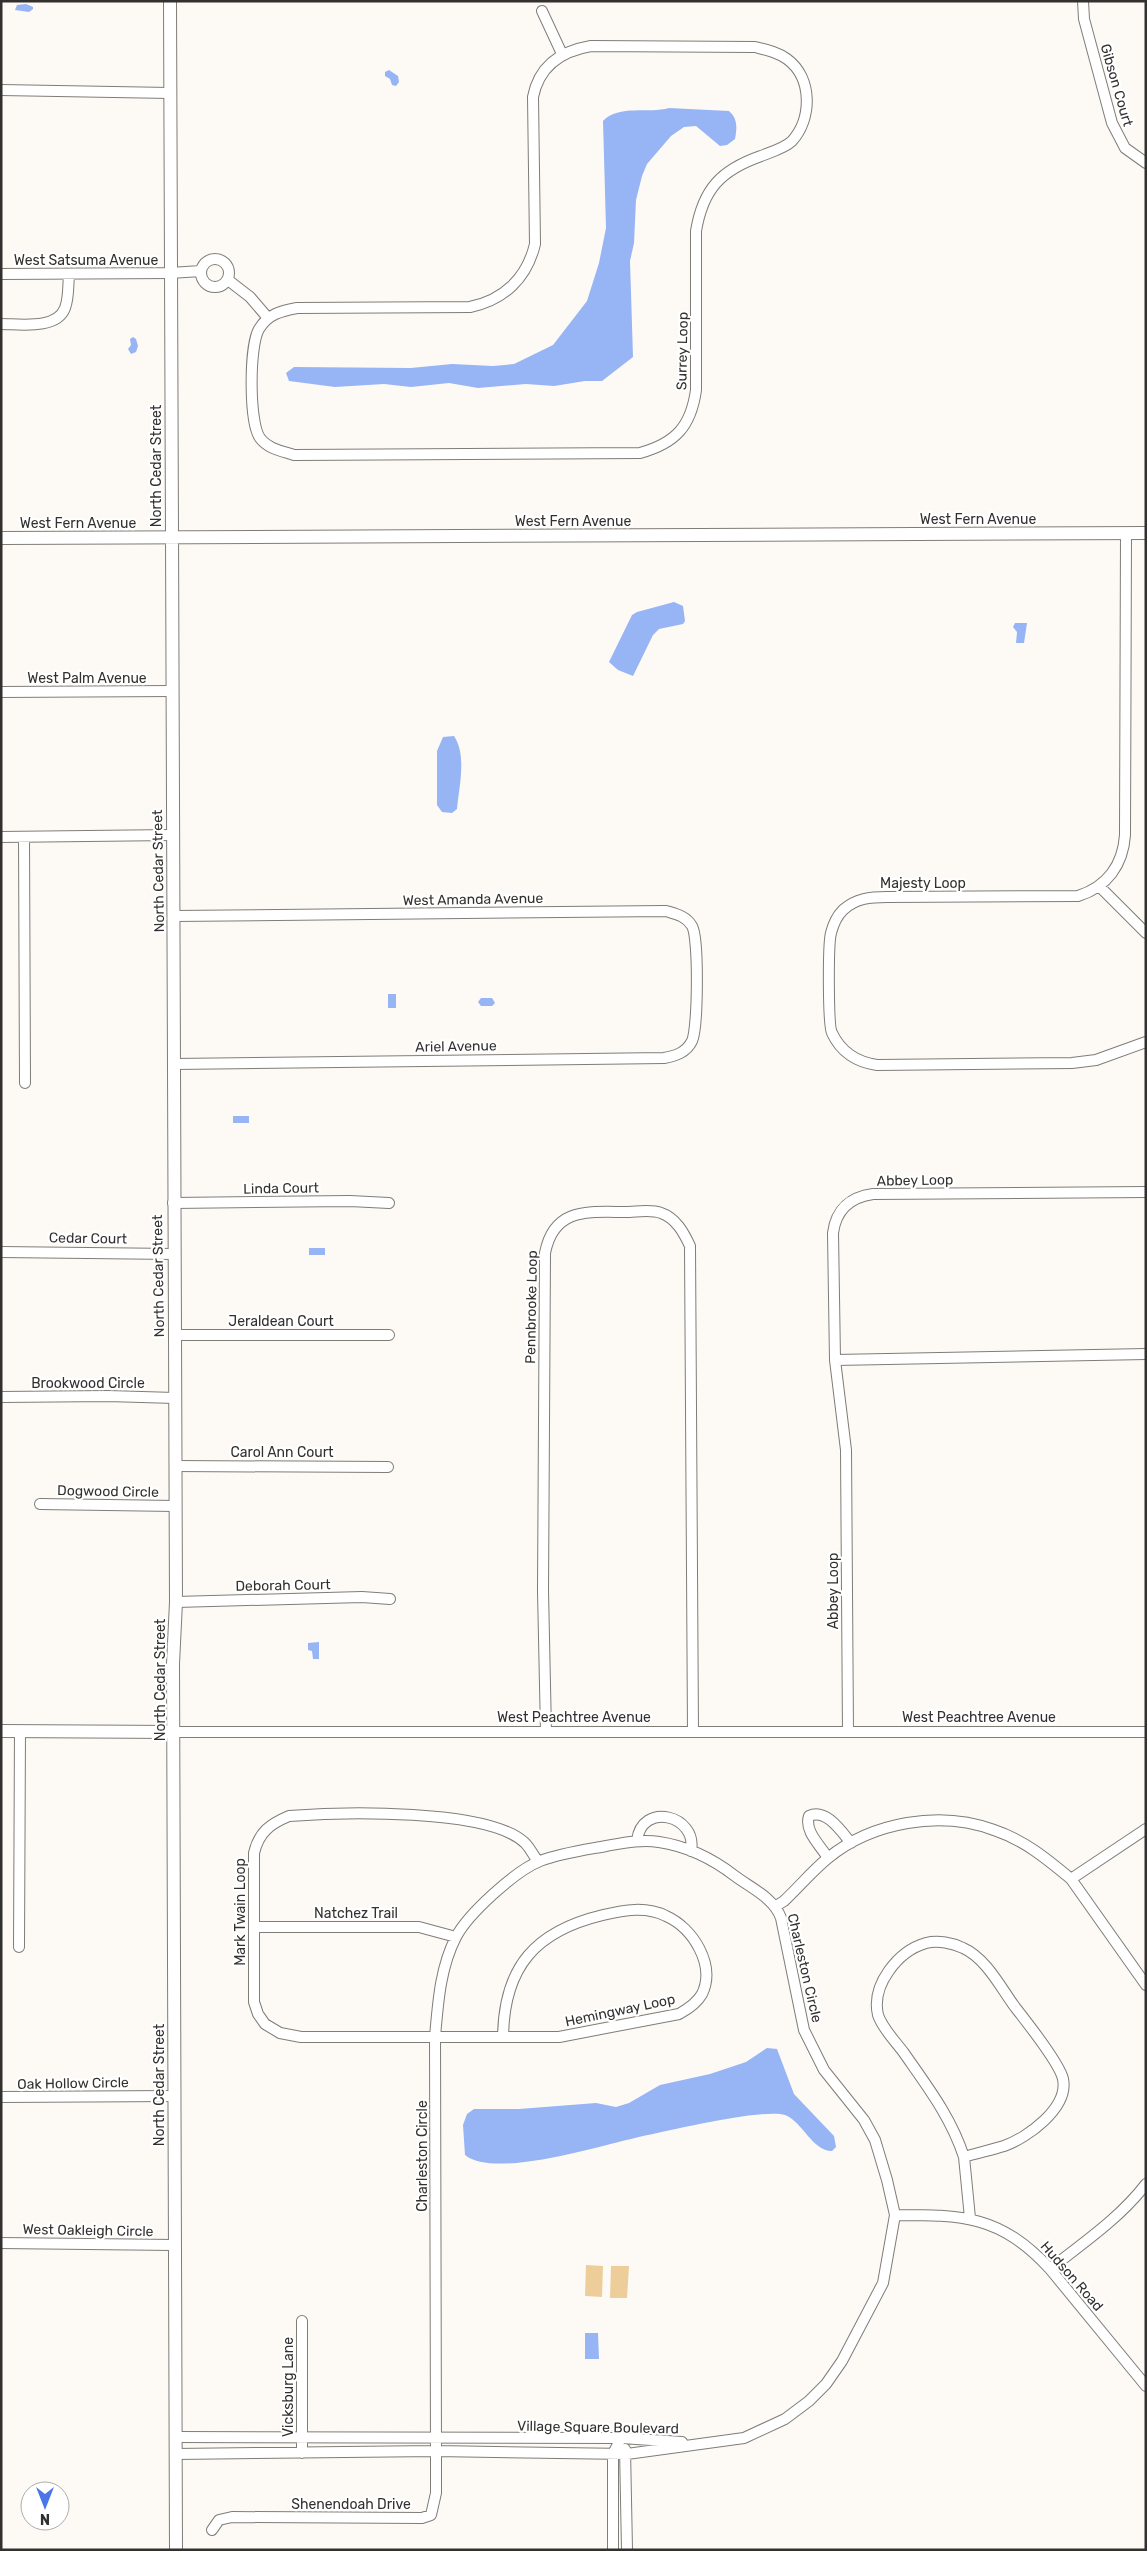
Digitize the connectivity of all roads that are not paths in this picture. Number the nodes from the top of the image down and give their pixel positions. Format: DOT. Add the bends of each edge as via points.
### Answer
graph roads {
  1 [pos="170,1"];
  2 [pos="1083,1"];
  3 [pos="542,11"];
  4 [pos="562,54"];
  5 [pos="1,90"];
  6 [pos="170,93"];
  7 [pos="1146,163"];
  8 [pos="201,271"];
  9 [pos="170,273"];
  10 [pos="1,274"];
  11 [pos="68,274"];
  12 [pos="228,280"];
  13 [pos="268,318"];
  14 [pos="1,324"];
  15 [pos="1126,533"];
  16 [pos="1146,533"];
  17 [pos="171,537"];
  18 [pos="1,538"];
  19 [pos="172,690"];
  20 [pos="1,692"];
  21 [pos="173,835"];
  22 [pos="1,837"];
  23 [pos="24,837"];
  24 [pos="1100,886"];
  25 [pos="174,916"];
  26 [pos="1146,934"];
  27 [pos="696,1001"];
  28 [pos="1145,1044"];
  29 [pos="174,1064"];
  30 [pos="25,1083"];
  31 [pos="1146,1192"];
  32 [pos="173,1203"];
  33 [pos="389,1203"];
  34 [pos="1,1252"];
  35 [pos="174,1254"];
  36 [pos="174,1335"];
  37 [pos="389,1335"];
  38 [pos="1146,1354"];
  39 [pos="835,1360"];
  40 [pos="1,1397"];
  41 [pos="175,1398"];
  42 [pos="175,1466"];
  43 [pos="388,1467"];
  44 [pos="40,1504"];
  45 [pos="175,1506"];
  46 [pos="390,1599"];
  47 [pos="176,1602"];
  48 [pos="1,1731"];
  49 [pos="20,1731"];
  50 [pos="174,1732"];
  51 [pos="546,1732"];
  52 [pos="693,1732"];
  53 [pos="848,1732"];
  54 [pos="1146,1732"];
  55 [pos="1146,1829"];
  56 [pos="638,1841"];
  57 [pos="851,1844"];
  58 [pos="691,1851"];
  59 [pos="828,1858"];
  60 [pos="538,1862"];
  61 [pos="1071,1879"];
  62 [pos="776,1906"];
  63 [pos="255,1927"];
  64 [pos="456,1937"];
  65 [pos="19,1947"];
  66 [pos="1146,1985"];
  67 [pos="435,2037"];
  68 [pos="503,2037"];
  69 [pos="174,2096"];
  70 [pos="1,2097"];
  71 [pos="964,2156"];
  72 [pos="1146,2184"];
  73 [pos="895,2215"];
  74 [pos="970,2218"];
  75 [pos="1,2243"];
  76 [pos="174,2245"];
  77 [pos="1050,2269"];
  78 [pos="302,2320"];
  79 [pos="1146,2386"];
  80 [pos="175,2437"];
  81 [pos="302,2438"];
  82 [pos="436,2438"];
  83 [pos="621,2438"];
  84 [pos="703,2444"];
  85 [pos="436,2451"];
  86 [pos="302,2453"];
  87 [pos="175,2454"];
  88 [pos="613,2454"];
  89 [pos="627,2454"];
  90 [pos="212,2530"];
  91 [pos="176,2550"];
  92 [pos="613,2550"];
  93 [pos="627,2550"];
  1 -- 6 [label="street, North Cedar Street"];
  2 -- 7 [label="street, Gibson Court" via="1084,20 1112,124 1125,148"];
  3 -- 4 [label="street"];
  4 -- 13 [label="street, Surrey Loop" via="549,64 536,84 533,97 535,244 529,264 510,289 495,299 470,307 297,308 280,310"];
  4 -- 13 [label="street, Surrey Loop" via="591,46 755,47 787,59 799,72 806,88 804,121 791,142 731,169 706,196 699,213 696,231 696,390 694,408 674,438 658,448 631,454 294,455 271,448 260,438 254,419 252,350 258,330"];
  5 -- 6 [label="street"];
  6 -- 9 [label="street, North Cedar Street"];
  8 -- 9 [label="street"];
  8 -- 12 [label="street" via="204,282 211,287 222,286"];
  8 -- 12 [label="street" via="206,262 220,260 229,271"];
  9 -- 11 [label="street, West Satsuma Avenue"];
  9 -- 17 [label="street, North Cedar Street"];
  10 -- 11 [label="street, West Satsuma Avenue"];
  11 -- 14 [label="street" via="67,301 59,317 39,324"];
  12 -- 13 [label="street"];
  15 -- 16 [label="street, West Fern Avenue"];
  15 -- 17 [label="street, West Fern Avenue"];
  15 -- 24 [label="street, Majesty Loop" via="1124,848 1113,873"];
  17 -- 18 [label="street, West Fern Avenue"];
  17 -- 19 [label="street, North Cedar Street"];
  19 -- 20 [label="street, West Palm Avenue"];
  19 -- 21 [label="street, North Cedar Street"];
  21 -- 23 [label="street"];
  21 -- 25 [label="street, North Cedar Street"];
  22 -- 23 [label="street"];
  23 -- 30 [label="street"];
  24 -- 26 [label="street"];
  24 -- 28 [label="street, Majesty Loop" via="1078,896 870,897 855,902 843,910 830,934 830,1031 854,1059 876,1065 1072,1063 1096,1060"];
  25 -- 27 [label="street, West Amanda Avenue" via="666,911 684,917 696,936"];
  25 -- 29 [label="street, North Cedar Street"];
  27 -- 29 [label="street, Ariel Avenue" via="693,1040 678,1055 664,1058"];
  29 -- 32 [label="street, North Cedar Street"];
  31 -- 39 [label="street, Abbey Loop" via="860,1196 843,1208 834,1225"];
  32 -- 33 [label="street, Linda Court"];
  32 -- 35 [label="street, North Cedar Street"];
  34 -- 35 [label="street, Cedar Court"];
  35 -- 36 [label="street, North Cedar Street"];
  36 -- 37 [label="street, Jeraldean Court"];
  36 -- 41 [label="street, North Cedar Street"];
  38 -- 39 [label="street"];
  39 -- 53 [label="street, Abbey Loop" via="846,1450"];
  40 -- 41 [label="street, Brookwood Circle"];
  41 -- 42 [label="street, North Cedar Street"];
  42 -- 43 [label="street, Carol Ann Court"];
  42 -- 45 [label="street, North Cedar Street"];
  44 -- 45 [label="street, Dogwood Circle"];
  45 -- 47 [label="street, North Cedar Street"];
  46 -- 47 [label="street, Deborah Court"];
  47 -- 50 [label="street, North Cedar Street"];
  48 -- 49 [label="street, West Peachtree Avenue"];
  49 -- 50 [label="street, West Peachtree Avenue"];
  49 -- 65 [label="street"];
  50 -- 51 [label="street, West Peachtree Avenue"];
  50 -- 69 [label="street, North Cedar Street"];
  51 -- 52 [label="street, West Peachtree Avenue"];
  51 -- 52 [label="street, Pennbrooke Loop" via="543,1601 545,1253 548,1236 558,1224 578,1214 660,1212 683,1231 690,1246"];
  52 -- 53 [label="street, West Peachtree Avenue"];
  53 -- 54 [label="street, West Peachtree Avenue"];
  55 -- 61 [label="street"];
  56 -- 58 [label="street, Charleston Circle" via="658,1841"];
  56 -- 58 [label="street" via="638,1832 643,1824 659,1816 675,1819 691,1836"];
  56 -- 60 [label="street, Charleston Circle"];
  57 -- 59 [label="street"];
  57 -- 59 [label="street" via="824,1814 809,1816 809,1830"];
  57 -- 61 [label="street" via="897,1825 918,1821 965,1822 994,1829 1019,1841 1040,1853"];
  58 -- 62 [label="street, Charleston Circle" via="716,1862"];
  59 -- 62 [label="street"];
  60 -- 63 [label="street, Mark Twain Loop" via="526,1843 508,1832 480,1823 415,1815 289,1816 262,1831 256,1843"];
  60 -- 64 [label="street, Charleston Circle" via="491,1897"];
  61 -- 66 [label="street"];
  62 -- 73 [label="street, Charleston Circle" via="804,2030 824,2070 868,2126 887,2180"];
  63 -- 64 [label="street, Natchez Trail" via="419,1927"];
  63 -- 67 [label="street, Mark Twain Loop" via="254,2002 265,2024 280,2032 301,2036"];
  64 -- 67 [label="street, Charleston Circle" via="438,1998"];
  67 -- 68 [label="street, Hemingway Loop"];
  67 -- 82 [label="street, Charleston Circle"];
  68 -- 68 [label="street, Hemingway Loop" via="508,1989 526,1958 548,1936 569,1925 625,1910 645,1910 667,1916 689,1931 700,1948 706,1976 702,1994 680,2014 559,2037"];
  69 -- 70 [label="street, Oak Hollow Circle"];
  69 -- 76 [label="street, North Cedar Street"];
  71 -- 71 [label="street" via="1006,2145 1042,2122 1055,2110 1063,2079 1019,2011 977,1956 945,1942 926,1943 908,1953 884,1975 878,1990 879,2017 939,2101 957,2134"];
  71 -- 74 [label="street"];
  72 -- 77 [label="street" via="1109,2222"];
  73 -- 74 [label="street, Hudson Road"];
  73 -- 84 [label="street, Charleston Circle" via="882,2282 842,2361 826,2384 785,2419 764,2430 744,2438"];
  74 -- 77 [label="street, Hudson Road" via="1014,2236"];
  75 -- 76 [label="street, West Oakleigh Circle"];
  76 -- 80 [label="street, North Cedar Street"];
  77 -- 79 [label="street, Hudson Road"];
  78 -- 81 [label="street, Vicksburg Lane"];
  80 -- 81 [label="street, Village Square Boulevard"];
  80 -- 87 [label="street, North Cedar Street"];
  81 -- 82 [label="street, Village Square Boulevard"];
  81 -- 86 [label="street, Vicksburg Lane"];
  82 -- 83 [label="street, Village Square Boulevard"];
  82 -- 85 [label="street, Charleston Circle"];
  83 -- 84 [label="street, Village Square Boulevard"];
  83 -- 88 [label="street"];
  83 -- 89 [label="street"];
  84 -- 89 [label="street, Village Square Boulevard"];
  85 -- 86 [label="street, Village Square Boulevard"];
  85 -- 88 [label="street, Village Square Boulevard"];
  85 -- 90 [label="street, Shenendoah Drive" via="436,2493 432,2515 422,2518 232,2518 219,2520"];
  86 -- 87 [label="street, Village Square Boulevard"];
  87 -- 91 [label="street, North Cedar Street"];
  88 -- 89 [label="street, Village Square Boulevard"];
  88 -- 92 [label="street"];
  89 -- 93 [label="street"];
}
